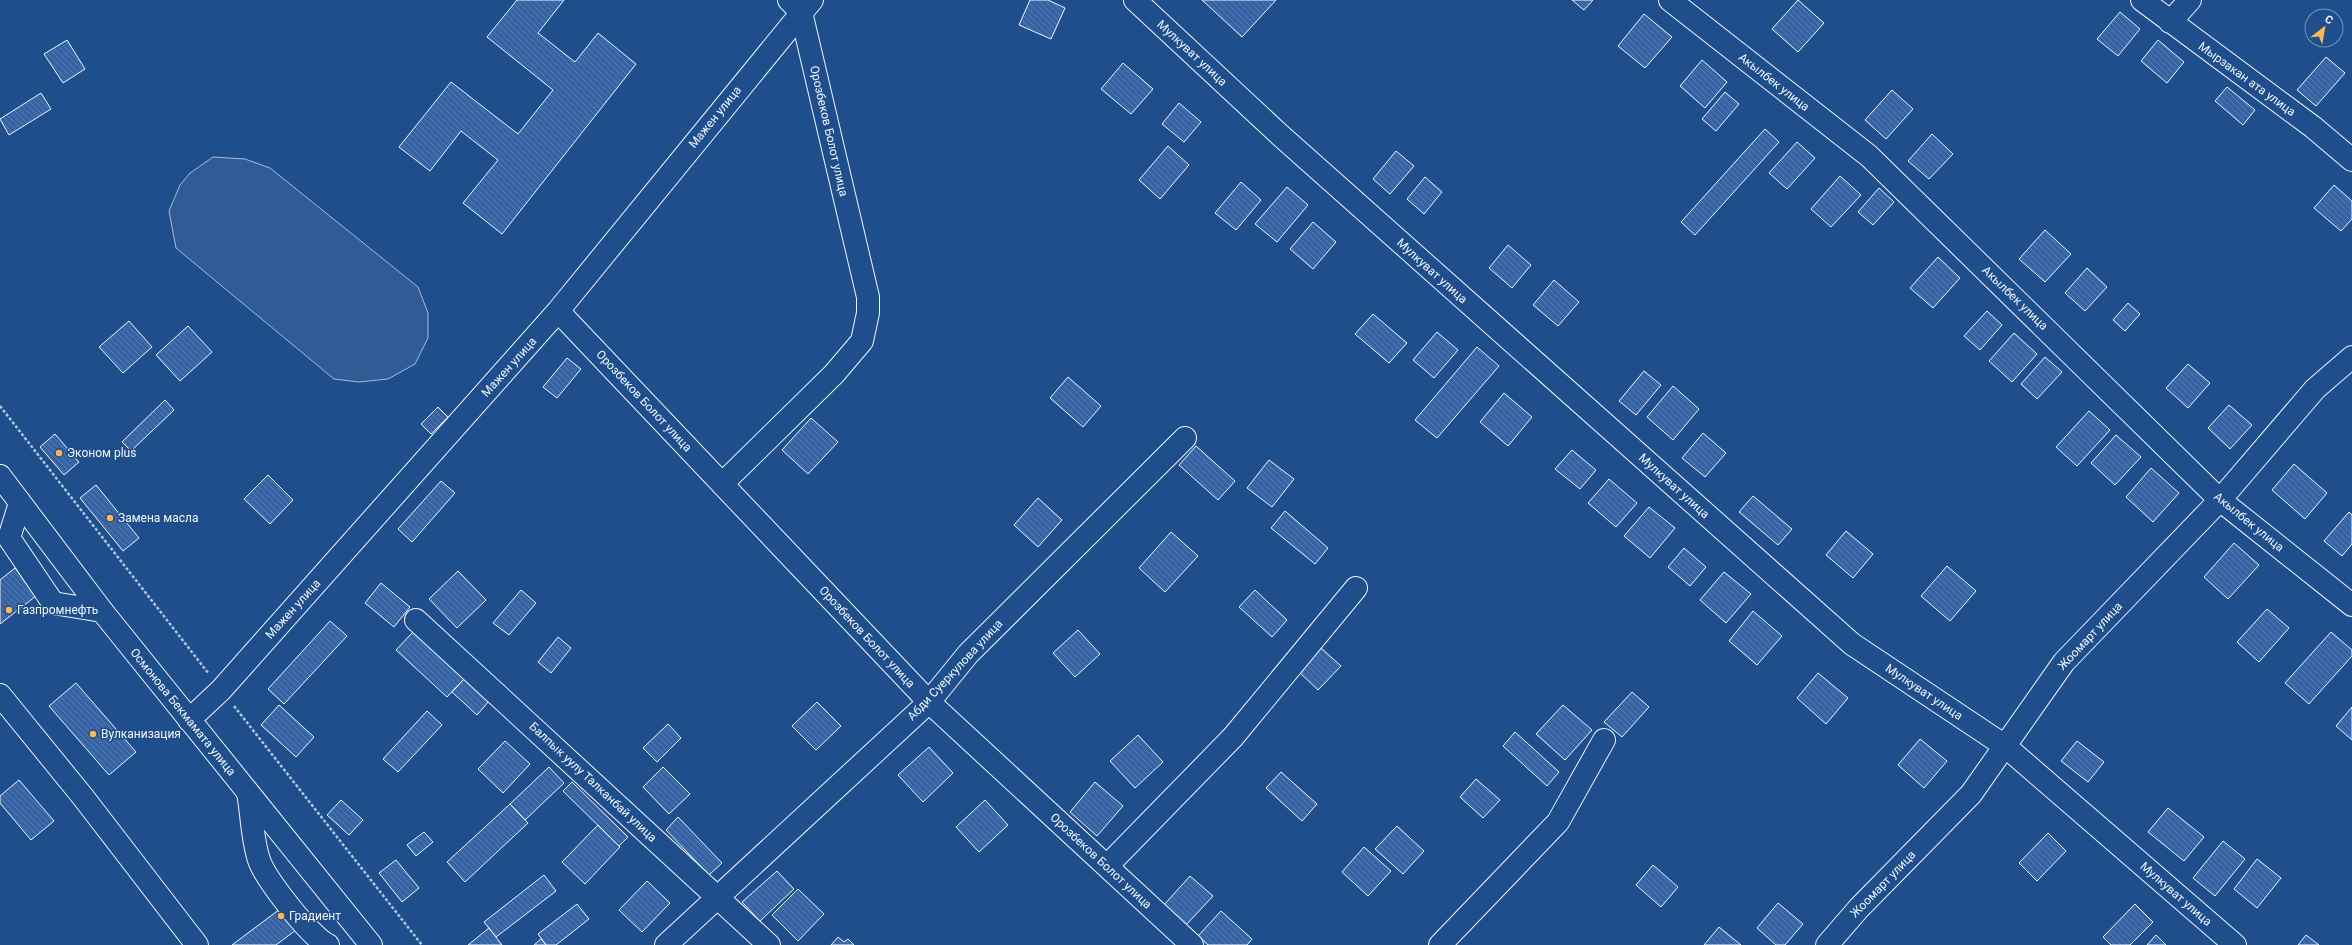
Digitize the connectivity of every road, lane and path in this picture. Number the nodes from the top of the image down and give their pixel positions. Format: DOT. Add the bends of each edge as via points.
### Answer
graph roads {
  1 [pos="1135,0"];
  2 [pos="1670,0"];
  3 [pos="2142,0"];
  4 [pos="2190,0"];
  5 [pos="801,4"];
  6 [pos="2170,22"];
  7 [pos="2352,160"];
  8 [pos="558,311"];
  9 [pos="2352,357"];
  10 [pos="1185,438"];
  11 [pos="0,476"];
  12 [pos="722,484"];
  13 [pos="2220,500"];
  14 [pos="20,503"];
  15 [pos="1356,588"];
  16 [pos="2352,605"];
  17 [pos="102,611"];
  18 [pos="416,620"];
  19 [pos="0,695"];
  20 [pos="929,702"];
  21 [pos="189,720"];
  22 [pos="1604,740"];
  23 [pos="2005,746"];
  24 [pos="248,793"];
  25 [pos="1106,866"];
  26 [pos="718,897"];
  27 [pos="197,945"];
  28 [pos="328,945"];
  29 [pos="371,945"];
  30 [pos="666,945"];
  31 [pos="769,945"];
  32 [pos="1192,945"];
  33 [pos="1440,945"];
  34 [pos="1827,945"];
  35 [pos="2235,945"];
  1 -- 23 [label="main road, Мулкуват улица" via="1280,135 1852,644"];
  2 -- 13 [label="main road, Акылбек улица" via="1869,156"];
  3 -- 6 [label="main road, Мырзакан ата улица"];
  4 -- 6 [label="main road"];
  5 -- 8 [label="main road, Мажен улица"];
  5 -- 12 [label="main road, Орозбеков Болот улица" via="868,297 868,313 862,341 834,374"];
  6 -- 7 [label="main road, Мырзакан ата улица" via="2313,127"];
  8 -- 12 [label="main road, Орозбеков Болот улица"];
  8 -- 21 [label="main road, Мажен улица" via="221,690"];
  9 -- 13 [label="main road, Жоомарт улица" via="2315,389"];
  10 -- 20 [label="main road, Абди Суеркулова улица" via="968,654"];
  11 -- 14 [label="main road, Осмонова Бекмамата улица"];
  12 -- 20 [label="main road, Орозбеков Болот улица"];
  13 -- 16 [label="main road, Акылбек улица"];
  13 -- 23 [label="main road, Жоомарт улица" via="2064,662"];
  14 -- 17 [label="main road, Осмонова Бекмамата улица"];
  14 -- 17 [label="main road" via="10,538 52,603"];
  15 -- 25 [label="main road" via="1232,737"];
  17 -- 21 [label="main road, Осмонова Бекмамата улица"];
  18 -- 26 [label="main road, Балпык уулу Талканбай улица"];
  19 -- 27 [label="main road" via="83,797"];
  20 -- 25 [label="main road, Орозбеков Болот улица"];
  20 -- 26 [label="main road, Абди Суеркулова улица"];
  21 -- 24 [label="main road, Осмонова Бекмамата улица"];
  22 -- 33 [label="main road" via="1558,822"];
  23 -- 34 [label="main road, Жоомарт улица" via="1971,794 1859,908"];
  23 -- 35 [label="main road, Мулкуват улица"];
  24 -- 28 [label="main road" via="259,860 273,884 302,922"];
  24 -- 29 [label="main road, Осмонова Бекмамата улица"];
  25 -- 32 [label="main road, Орозбеков Болот улица"];
  26 -- 30 [label="main road, Абди Суеркулова улица"];
  26 -- 31 [label="main road, Балпык уулу Талканбай улица"];
}
